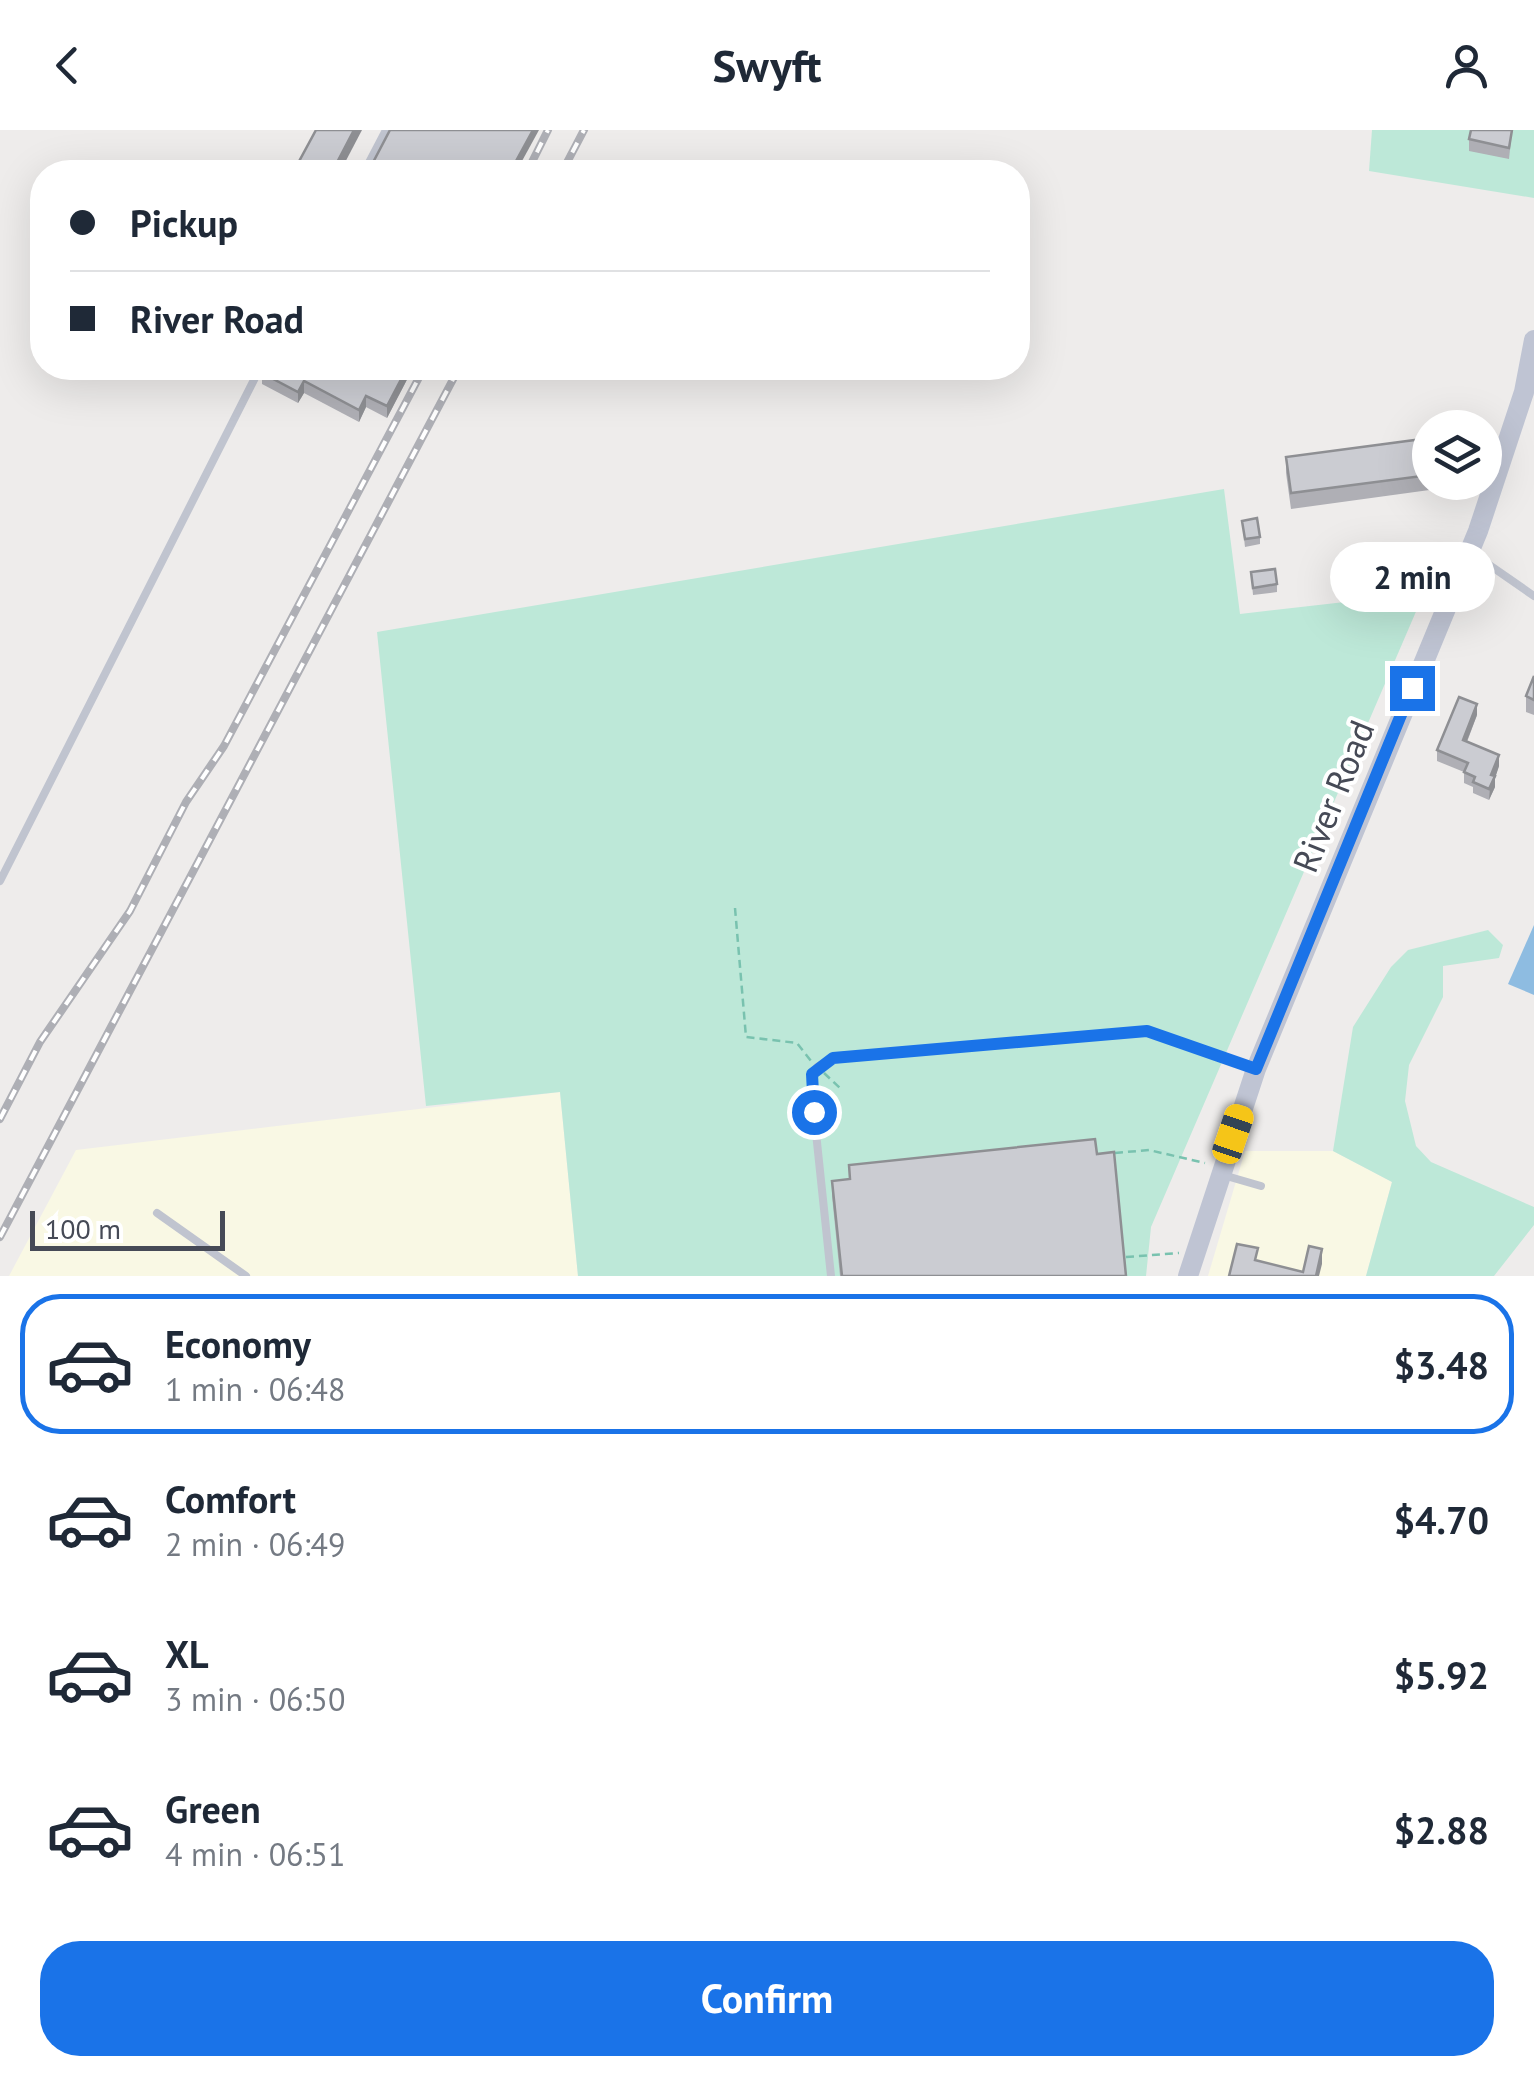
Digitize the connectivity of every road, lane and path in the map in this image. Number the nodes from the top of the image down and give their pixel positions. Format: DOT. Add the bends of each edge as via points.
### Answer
graph roads {
  1 [pos="386,130"];
  2 [pos="370,160"];
  3 [pos="1534,340"];
  4 [pos="254,380"];
  5 [pos="1469,550"];
  6 [pos="1534,596"];
  7 [pos="0,881"];
  8 [pos="735,908"];
  9 [pos="817,1068"];
  10 [pos="1256,1069"];
  11 [pos="841,1090"];
  12 [pos="1102,1154"];
  13 [pos="1220,1170"];
  14 [pos="1261,1186"];
  15 [pos="157,1213"];
  16 [pos="1194,1252"];
  17 [pos="1126,1258"];
  18 [pos="246,1276"];
  19 [pos="831,1276"];
  20 [pos="1188,1276"];
  1 -- 2 [label="lane"];
  3 -- 5 [label="street, River Road" via="1524,392"];
  4 -- 7 [label="lane"];
  5 -- 6 [label="lane"];
  5 -- 10 [label="street, River Road"];
  8 -- 9 [label="path" via="746,1037 797,1043"];
  9 -- 10 [label="lane" via="833,1058 1126,1030 1147,1031"];
  9 -- 11 [label="path"];
  9 -- 19 [label="lane" via="810,1085"];
  10 -- 13 [label="street, River Road"];
  12 -- 13 [label="path" via="1149,1150"];
  13 -- 14 [label="lane"];
  13 -- 16 [label="street, River Road"];
  15 -- 18 [label="lane"];
  16 -- 17 [label="path"];
  16 -- 20 [label="street, River Road"];
}
